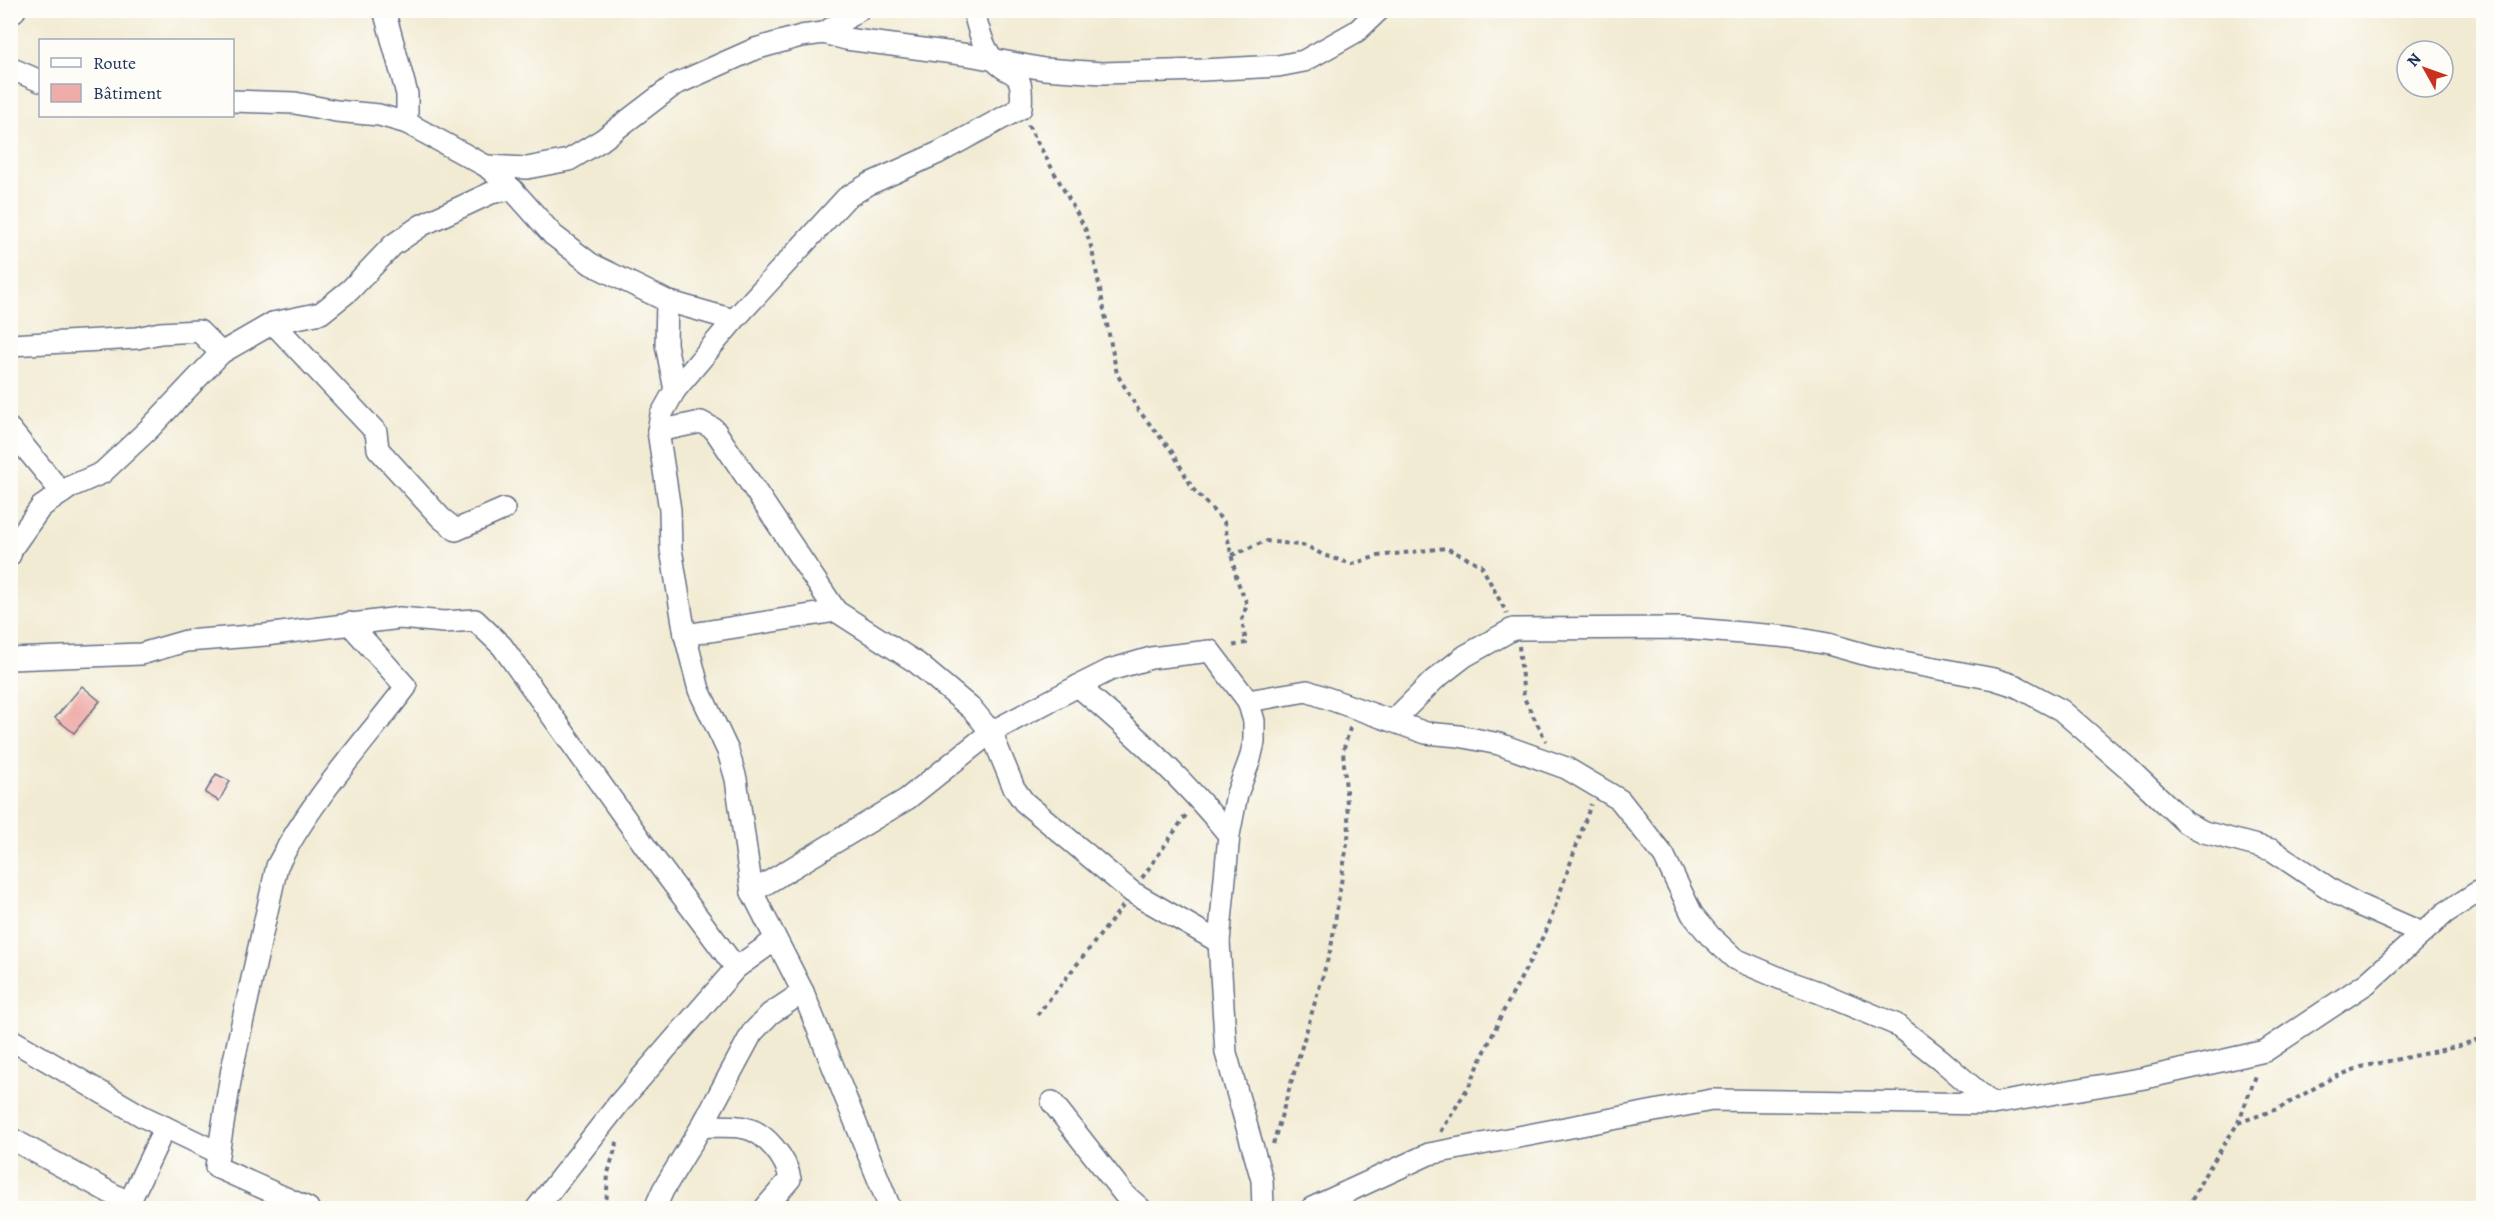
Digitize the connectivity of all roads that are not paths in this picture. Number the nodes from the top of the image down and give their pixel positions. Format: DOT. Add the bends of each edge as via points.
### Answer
graph roads {
  1 [pos="15,10"];
  2 [pos="384,10"];
  3 [pos="859,10"];
  4 [pos="973,10"];
  5 [pos="1379,10"];
  6 [pos="10,15"];
  7 [pos="824,33"];
  8 [pos="996,61"];
  9 [pos="10,68"];
  10 [pos="39,81"];
  11 [pos="234,101"];
  12 [pos="407,123"];
  13 [pos="486,166"];
  14 [pos="512,189"];
  15 [pos="667,301"];
  16 [pos="734,320"];
  17 [pos="273,323"];
  18 [pos="10,345"];
  19 [pos="221,353"];
  20 [pos="675,390"];
  21 [pos="10,429"];
  22 [pos="658,431"];
  23 [pos="62,493"];
  24 [pos="504,509"];
  25 [pos="11,550"];
  26 [pos="836,611"];
  27 [pos="350,623"];
  28 [pos="685,635"];
  29 [pos="10,658"];
  30 [pos="1078,686"];
  31 [pos="1248,701"];
  32 [pos="1393,721"];
  33 [pos="991,732"];
  34 [pos="1229,834"];
  35 [pos="2484,888"];
  36 [pos="752,892"];
  37 [pos="2422,933"];
  38 [pos="775,940"];
  39 [pos="1219,942"];
  40 [pos="736,968"];
  41 [pos="803,992"];
  42 [pos="10,1039"];
  43 [pos="1052,1102"];
  44 [pos="1992,1104"];
  45 [pos="702,1126"];
  46 [pos="165,1127"];
  47 [pos="10,1138"];
  48 [pos="217,1152"];
  49 [pos="127,1206"];
  50 [pos="890,1208"];
  51 [pos="308,1209"];
  52 [pos="537,1209"];
  53 [pos="655,1209"];
  54 [pos="765,1209"];
  55 [pos="1140,1209"];
  56 [pos="1263,1209"];
  57 [pos="1312,1209"];
  1 -- 6 [label="street"];
  2 -- 12 [label="street" via="407,94"];
  3 -- 7 [label="street"];
  4 -- 8 [label="street" via="985,46"];
  5 -- 8 [label="street" via="1356,31 1304,61 1278,66 1102,73"];
  7 -- 8 [label="street"];
  7 -- 13 [label="street" via="755,49 683,81 569,160 527,168"];
  8 -- 16 [label="street" via="1019,78 1021,108 846,198"];
  9 -- 10 [label="street"];
  11 -- 12 [label="street" via="295,103"];
  12 -- 13 [label="street"];
  13 -- 14 [label="street"];
  14 -- 15 [label="street" via="553,235 591,264"];
  14 -- 17 [label="street" via="490,193 422,225 393,245 350,290 321,313"];
  15 -- 16 [label="street"];
  15 -- 20 [label="street" via="666,344"];
  16 -- 20 [label="street"];
  17 -- 19 [label="street"];
  17 -- 24 [label="street" via="376,432 378,449 392,466 456,530"];
  18 -- 19 [label="street" via="199,331"];
  19 -- 23 [label="street" via="102,473"];
  20 -- 22 [label="street" via="661,415"];
  21 -- 23 [label="street"];
  22 -- 26 [label="street" via="701,422 714,429"];
  22 -- 28 [label="street"];
  23 -- 25 [label="street" via="41,507"];
  26 -- 28 [label="street"];
  26 -- 33 [label="street" via="917,663 973,710"];
  27 -- 29 [label="street" via="186,641 141,654"];
  27 -- 40 [label="street" via="400,618 476,620 502,646"];
  27 -- 48 [label="street" via="406,687 321,794 277,866"];
  28 -- 36 [label="street" via="699,690 728,751 736,779"];
  30 -- 31 [label="street" via="1110,670 1150,658 1210,651"];
  30 -- 33 [label="street"];
  30 -- 34 [label="street" via="1128,728 1198,797"];
  31 -- 32 [label="street" via="1307,691"];
  31 -- 34 [label="street" via="1254,721 1254,742"];
  32 -- 37 [label="street" via="1465,656 1513,629 1681,628 1789,637 2016,686 2070,717 2186,823 2204,832 2272,850 2333,891"];
  32 -- 44 [label="street" via="1426,733 1499,744 1566,768 1620,800 1664,856 1692,914 1735,958 1895,1024"];
  33 -- 36 [label="street" via="907,799"];
  33 -- 39 [label="street" via="1014,788 1024,802 1132,892"];
  34 -- 39 [label="street"];
  35 -- 37 [label="street"];
  36 -- 38 [label="street"];
  37 -- 44 [label="street" via="2367,983 2265,1052 2145,1078"];
  38 -- 40 [label="street"];
  38 -- 41 [label="street"];
  39 -- 56 [label="street" via="1226,1053 1262,1180"];
  40 -- 52 [label="street" via="620,1102"];
  41 -- 45 [label="street" via="760,1023"];
  41 -- 50 [label="street"];
  42 -- 46 [label="street"];
  43 -- 55 [label="street"];
  44 -- 57 [label="street" via="1712,1100 1430,1154"];
  45 -- 53 [label="street"];
  45 -- 54 [label="street" via="757,1132 775,1150 789,1170 790,1179"];
  46 -- 48 [label="street"];
  46 -- 49 [label="street"];
  47 -- 49 [label="street"];
  48 -- 51 [label="street" via="216,1167"];
}
